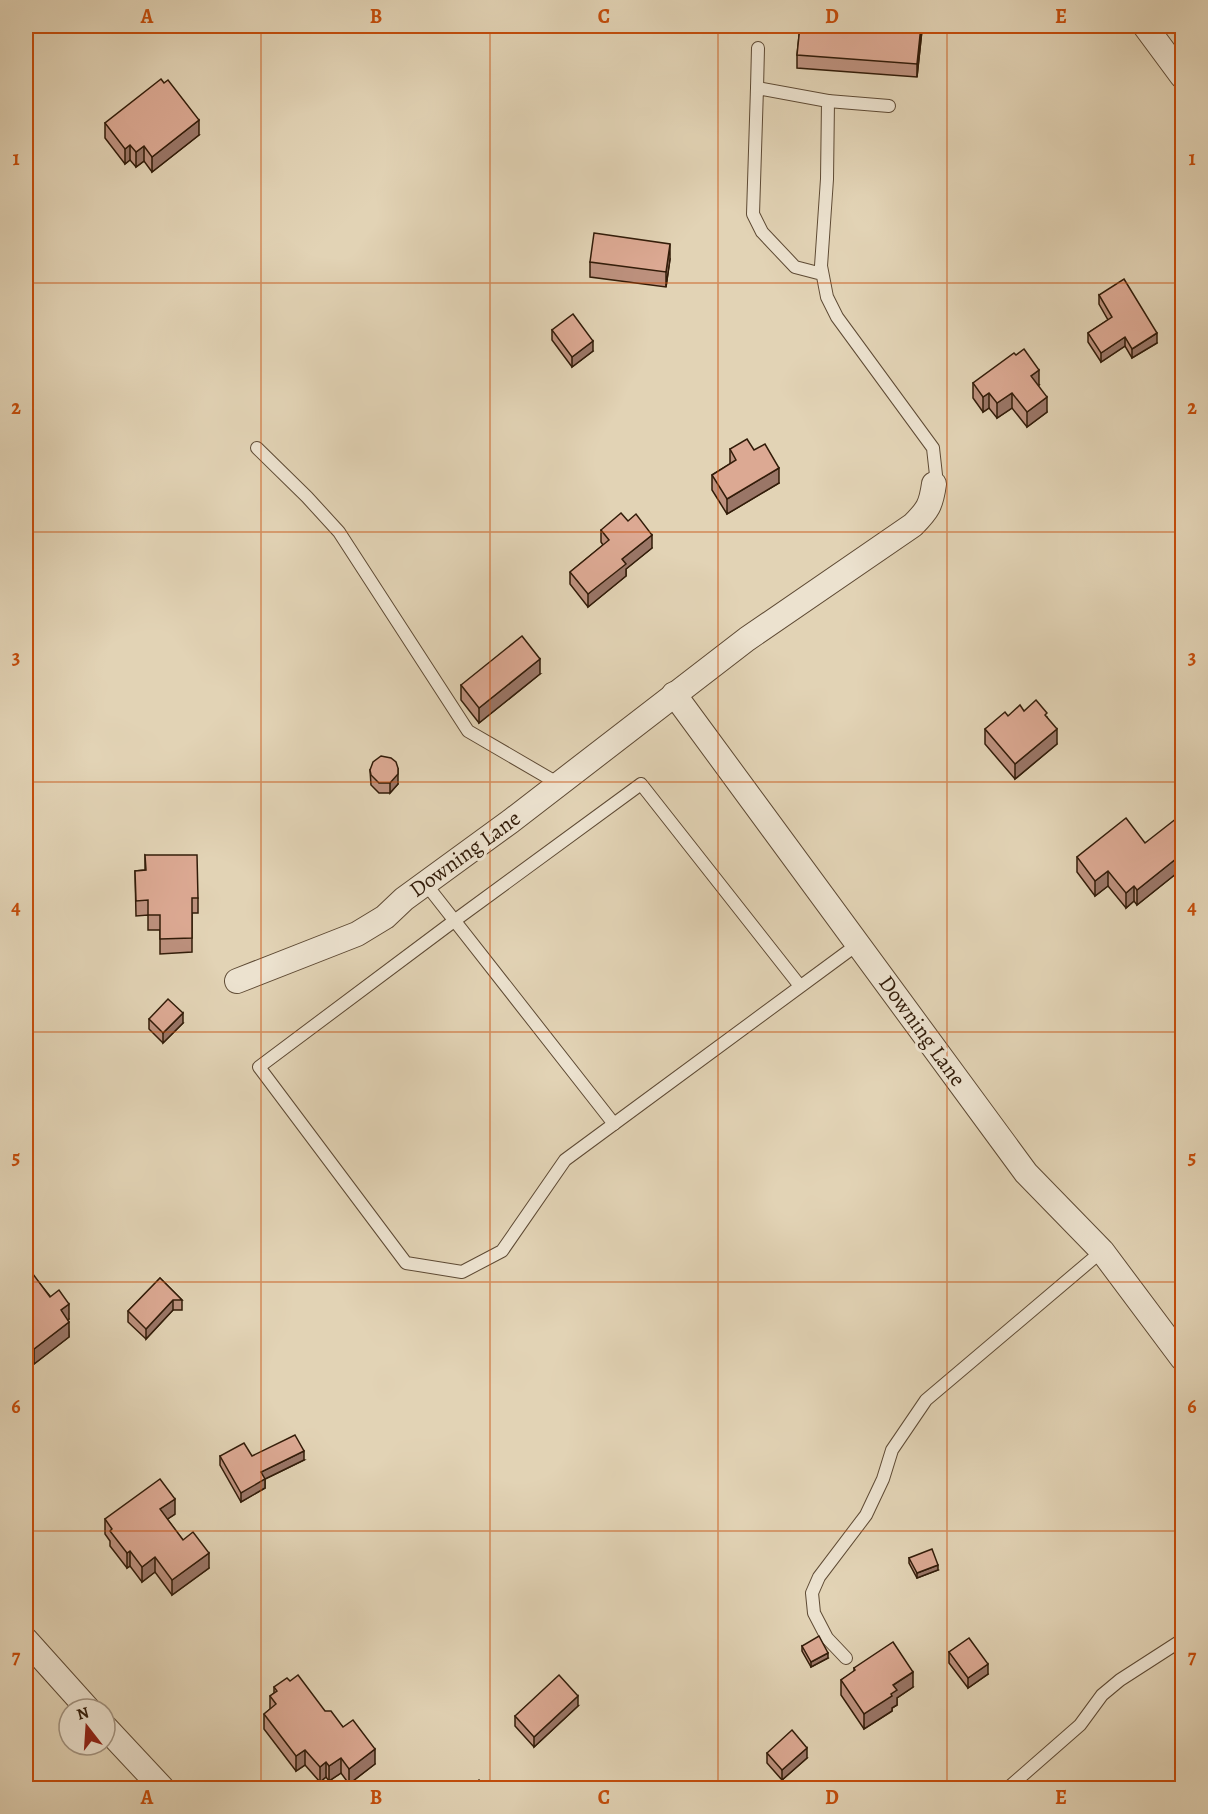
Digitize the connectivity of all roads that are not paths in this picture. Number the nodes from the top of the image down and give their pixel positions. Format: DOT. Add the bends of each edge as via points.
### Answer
graph roads {
  1 [pos="1145,26"];
  2 [pos="758,48"];
  3 [pos="1182,76"];
  4 [pos="757,88"];
  5 [pos="828,101"];
  6 [pos="889,106"];
  7 [pos="822,274"];
  8 [pos="257,448"];
  9 [pos="934,484"];
  10 [pos="674,694"];
  11 [pos="559,784"];
  12 [pos="425,883"];
  13 [pos="454,921"];
  14 [pos="858,944"];
  15 [pos="237,981"];
  16 [pos="800,986"];
  17 [pos="614,1124"];
  18 [pos="1102,1251"];
  19 [pos="1182,1358"];
  20 [pos="26,1640"];
  21 [pos="1182,1640"];
  22 [pos="846,1658"];
  23 [pos="77,1697"];
  24 [pos="117,1740"];
  25 [pos="162,1788"];
  26 [pos="1008,1788"];
  1 -- 3 [label="street"];
  2 -- 4 [label="lane"];
  4 -- 5 [label="lane"];
  4 -- 7 [label="lane" via="753,214 762,232 795,267"];
  5 -- 6 [label="lane"];
  5 -- 7 [label="lane"];
  7 -- 9 [label="lane" via="837,317 933,448"];
  8 -- 11 [label="lane" via="339,532 468,731"];
  9 -- 10 [label="street, Downing Lane" via="927,511 913,525"];
  10 -- 11 [label="street, Downing Lane"];
  10 -- 14 [label="street, Downing Lane"];
  11 -- 12 [label="street, Downing Lane"];
  12 -- 13 [label="lane"];
  12 -- 15 [label="street, Downing Lane" via="385,917 357,934"];
  13 -- 16 [label="lane" via="641,784"];
  13 -- 17 [label="lane"];
  13 -- 17 [label="lane" via="259,1067 406,1263 462,1272 502,1251 565,1160"];
  14 -- 16 [label="lane"];
  14 -- 18 [label="street, Downing Lane" via="1026,1173"];
  16 -- 17 [label="lane"];
  18 -- 19 [label="street, Downing Lane"];
  18 -- 22 [label="lane" via="926,1400 907,1425 892,1450 866,1515 819,1577 812,1593 814,1613 827,1638"];
  20 -- 23 [label="street"];
  21 -- 26 [label="lane" via="1102,1695 1080,1725"];
  24 -- 25 [label="street"];
}
